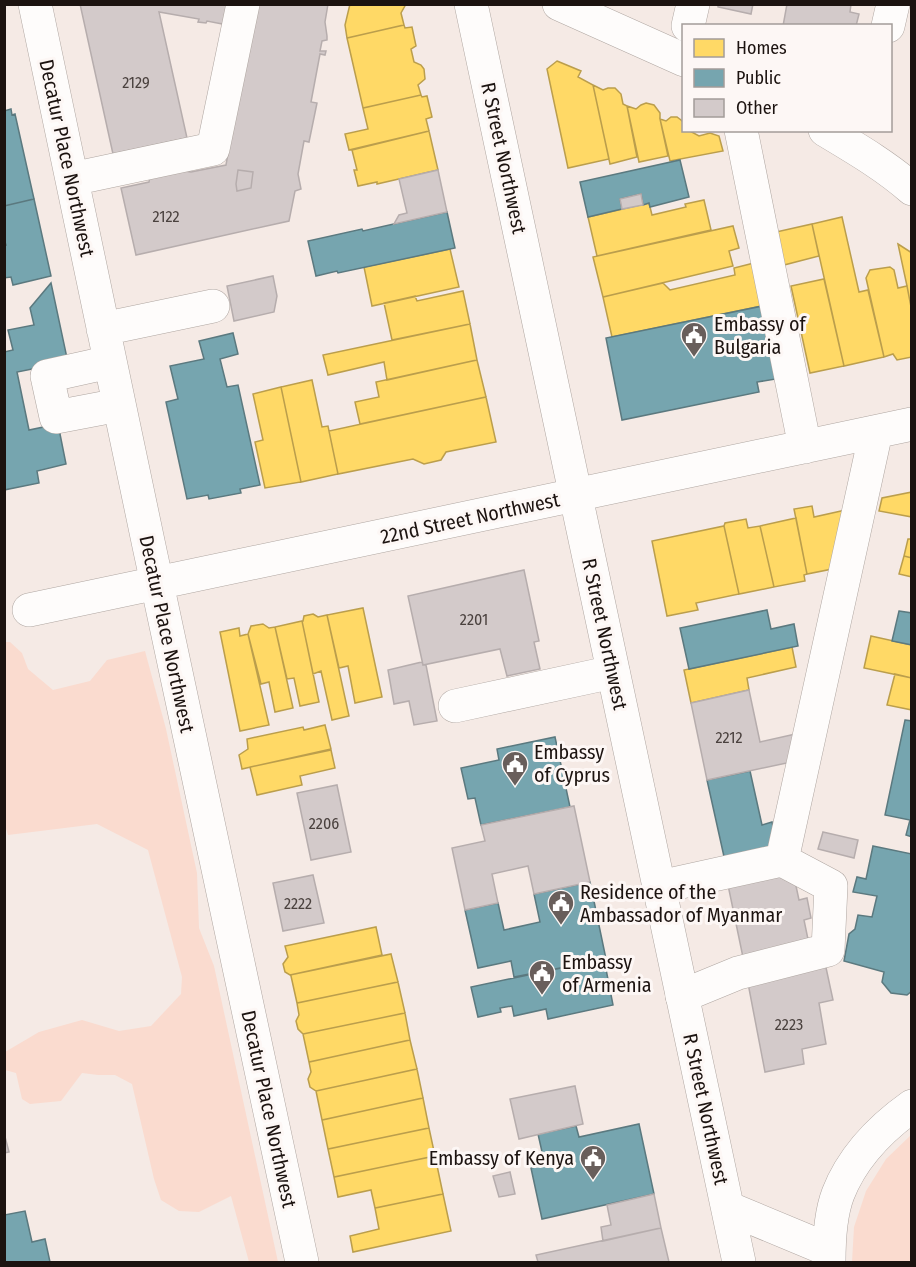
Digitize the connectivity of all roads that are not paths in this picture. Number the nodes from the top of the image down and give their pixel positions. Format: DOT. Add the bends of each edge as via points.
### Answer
graph roads {
  1 [pos="35,4"];
  2 [pos="243,4"];
  3 [pos="471,4"];
  4 [pos="559,4"];
  5 [pos="693,4"];
  6 [pos="893,4"];
  7 [pos="688,24"];
  8 [pos="888,24"];
  9 [pos="682,54"];
  10 [pos="741,132"];
  11 [pos="832,132"];
  12 [pos="861,141"];
  13 [pos="72,179"];
  14 [pos="908,185"];
  15 [pos="213,306"];
  16 [pos="103,329"];
  17 [pos="110,362"];
  18 [pos="119,405"];
  19 [pos="912,424"];
  20 [pos="876,432"];
  21 [pos="805,447"];
  22 [pos="576,496"];
  23 [pos="156,583"];
  24 [pos="29,610"];
  25 [pos="613,672"];
  26 [pos="455,706"];
  27 [pos="782,860"];
  28 [pos="659,886"];
  29 [pos="682,996"];
  30 [pos="912,1106"];
  31 [pos="728,1209"];
  32 [pos="829,1256"];
  33 [pos="303,1263"];
  34 [pos="739,1263"];
  1 -- 13 [label="street, Decatur Place Northwest"];
  2 -- 13 [label="street" via="213,149"];
  3 -- 22 [label="street, R Street Northwest"];
  4 -- 9 [label="street"];
  5 -- 7 [label="street"];
  6 -- 8 [label="street"];
  10 -- 21 [label="street"];
  11 -- 12 [label="street"];
  12 -- 14 [label="street"];
  13 -- 16 [label="street, Decatur Place Northwest"];
  15 -- 16 [label="street"];
  16 -- 17 [label="street, Decatur Place Northwest"];
  17 -- 18 [label="street, Decatur Place Northwest"];
  17 -- 18 [label="street" via="47,376 56,417"];
  18 -- 23 [label="street, Decatur Place Northwest"];
  19 -- 20 [label="street, 22nd Street Northwest"];
  20 -- 21 [label="street, 22nd Street Northwest"];
  20 -- 27 [label="street"];
  21 -- 22 [label="street, 22nd Street Northwest"];
  22 -- 23 [label="street, 22nd Street Northwest"];
  22 -- 25 [label="street, R Street Northwest"];
  23 -- 24 [label="street, 22nd Street Northwest"];
  23 -- 33 [label="street, Decatur Place Northwest"];
  25 -- 26 [label="street"];
  25 -- 28 [label="street, R Street Northwest"];
  27 -- 28 [label="street"];
  27 -- 29 [label="street" via="831,886 828,950 738,974"];
  28 -- 29 [label="street, R Street Northwest"];
  29 -- 31 [label="street, R Street Northwest"];
  30 -- 32 [label="street" via="885,1127 850,1170 831,1221"];
  31 -- 32 [label="street"];
  31 -- 34 [label="street, R Street Northwest"];
}
